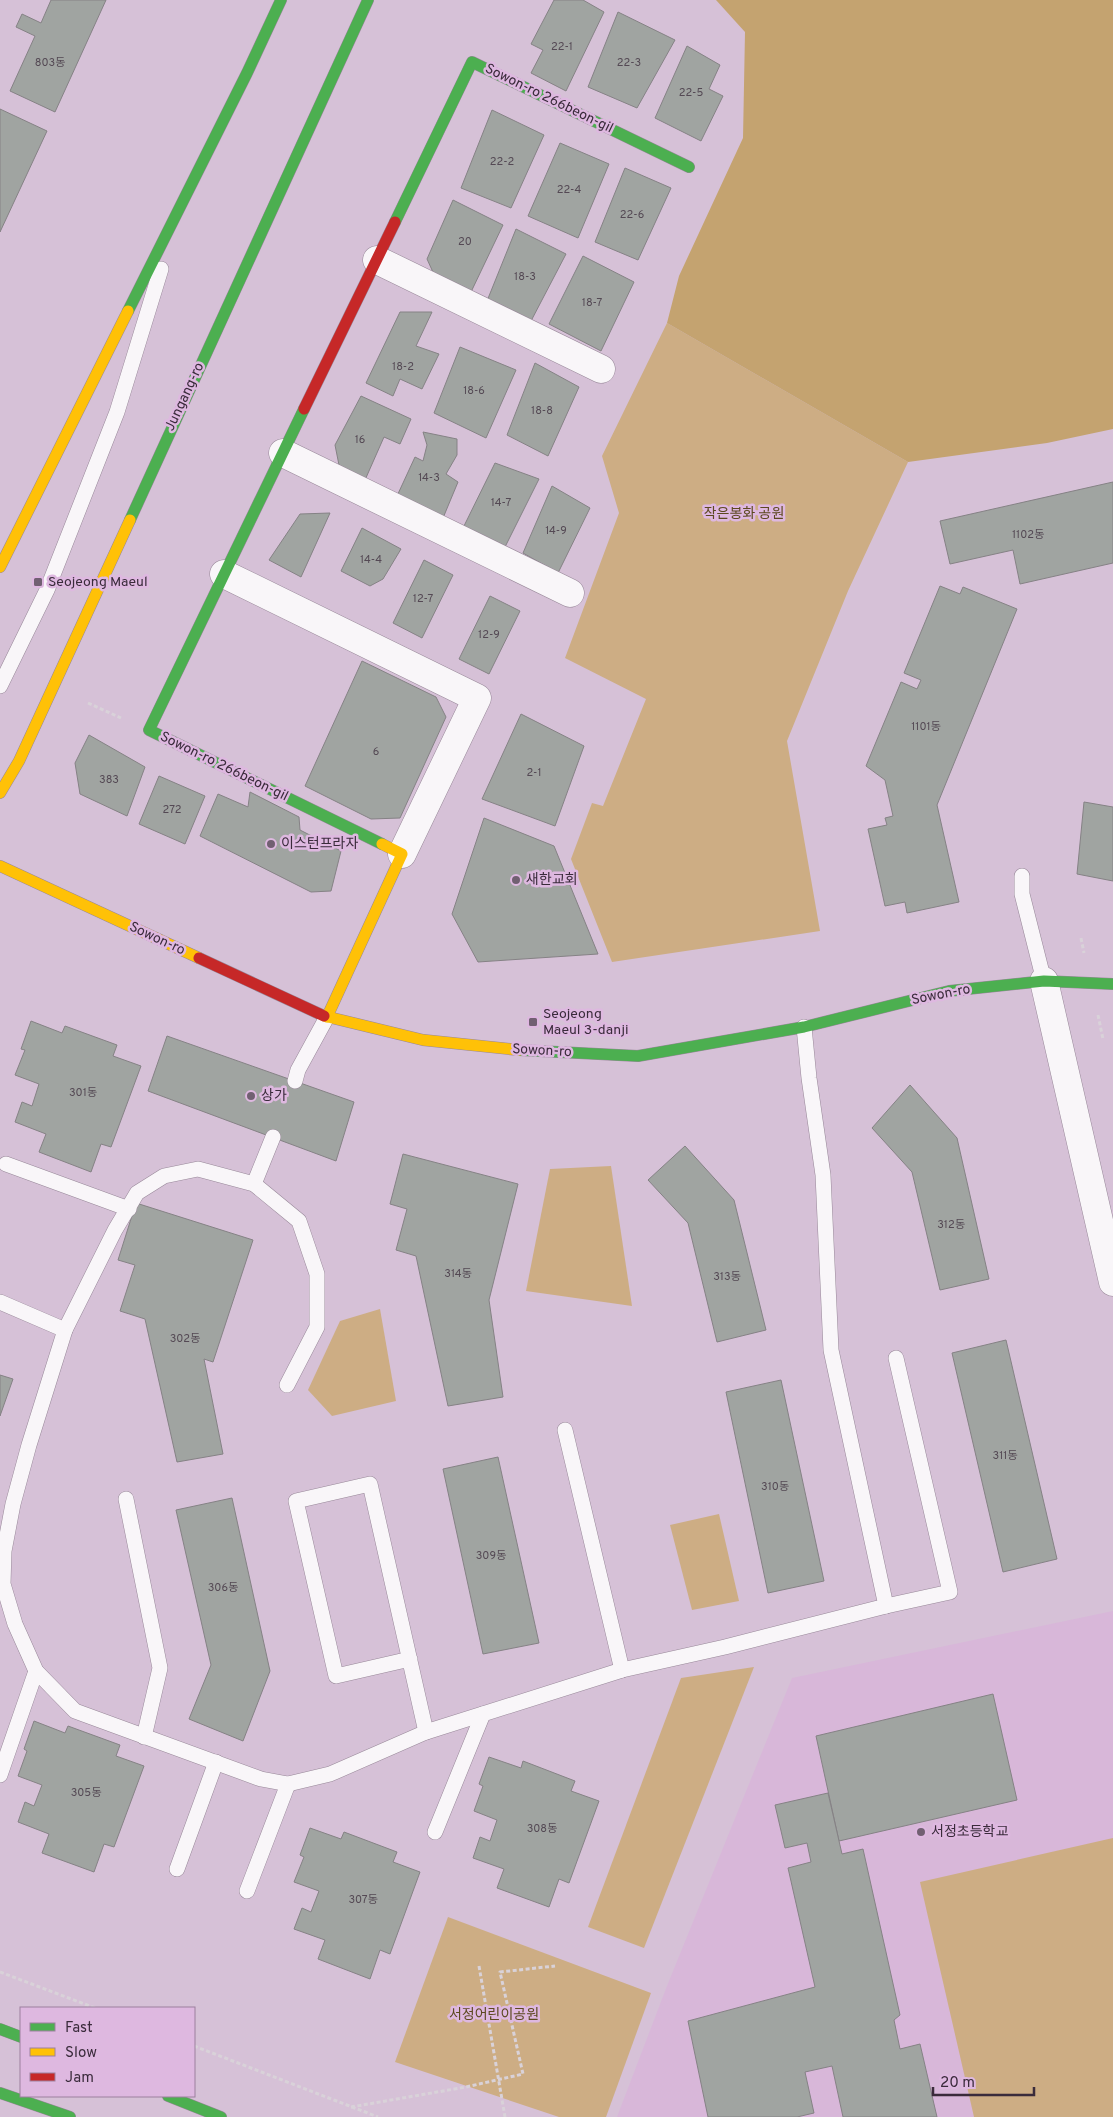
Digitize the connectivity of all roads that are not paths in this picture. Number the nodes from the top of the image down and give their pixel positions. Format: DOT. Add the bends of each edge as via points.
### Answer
graph roads {
  1 [pos="281,0"];
  2 [pos="368,0"];
  3 [pos="689,168"];
  4 [pos="180,205"];
  5 [pos="377,260"];
  6 [pos="601,369"];
  7 [pos="283,452"];
  8 [pos="0,567"];
  9 [pos="224,574"];
  10 [pos="570,593"];
  11 [pos="0,686"];
  12 [pos="0,793"];
  13 [pos="402,854"];
  14 [pos="0,866"];
  15 [pos="1022,876"];
  16 [pos="1044,981"];
  17 [pos="1113,984"];
  18 [pos="326,1017"];
  19 [pos="804,1027"];
  20 [pos="295,1081"];
  21 [pos="273,1137"];
  22 [pos="6,1164"];
  23 [pos="254,1184"];
  24 [pos="129,1209"];
  25 [pos="1113,1282"];
  26 [pos="0,1302"];
  27 [pos="65,1330"];
  28 [pos="896,1358"];
  29 [pos="287,1385"];
  30 [pos="565,1430"];
  31 [pos="126,1499"];
  32 [pos="1,1584"];
  33 [pos="886,1606"];
  34 [pos="410,1659"];
  35 [pos="622,1670"];
  36 [pos="36,1671"];
  37 [pos="483,1714"];
  38 [pos="426,1732"];
  39 [pos="144,1737"];
  40 [pos="216,1762"];
  41 [pos="0,1775"];
  42 [pos="288,1784"];
  43 [pos="435,1832"];
  44 [pos="177,1868"];
  45 [pos="247,1891"];
  46 [pos="0,2029"];
  47 [pos="20,2037"];
  48 [pos="0,2092"];
  49 [pos="171,2097"];
  50 [pos="70,2117"];
  51 [pos="221,2117"];
  1 -- 4 [label="main road"];
  2 -- 12 [label="main road, Jungang-ro" via="19,761"];
  3 -- 5 [label="main road, Sowon-ro 266beon-gil" via="472,62"];
  4 -- 8 [label="main road"];
  4 -- 11 [label="lane" via="117,412 47,590"];
  5 -- 6 [label="street"];
  5 -- 7 [label="main road, Sowon-ro 266beon-gil"];
  7 -- 9 [label="main road, Sowon-ro 266beon-gil"];
  7 -- 10 [label="street"];
  9 -- 13 [label="street" via="477,698"];
  9 -- 13 [label="main road, Sowon-ro 266beon-gil" via="149,730"];
  13 -- 18 [label="main road"];
  14 -- 18 [label="main road, Sowon-ro"];
  15 -- 16 [label="lane" via="1022,894"];
  16 -- 17 [label="main road, Sowon-ro"];
  16 -- 19 [label="main road, Sowon-ro" via="949,991"];
  16 -- 25 [label="street"];
  18 -- 19 [label="main road, Sowon-ro" via="423,1040 506,1049 638,1056"];
  18 -- 20 [label="lane"];
  19 -- 33 [label="lane" via="823,1176 831,1350"];
  21 -- 23 [label="lane"];
  22 -- 24 [label="lane"];
  23 -- 24 [label="lane" via="198,1169 164,1176 137,1192"];
  23 -- 29 [label="lane" via="299,1221 317,1274 318,1327"];
  24 -- 27 [label="lane" via="115,1230"];
  26 -- 27 [label="lane"];
  27 -- 32 [label="lane" via="13,1504"];
  28 -- 33 [label="lane" via="950,1592"];
  30 -- 35 [label="lane"];
  31 -- 39 [label="lane" via="160,1668"];
  32 -- 36 [label="lane"];
  33 -- 35 [label="lane"];
  34 -- 34 [label="lane" via="336,1676 296,1502 370,1484"];
  34 -- 38 [label="lane"];
  35 -- 37 [label="lane"];
  36 -- 39 [label="lane" via="75,1711"];
  36 -- 41 [label="lane"];
  37 -- 38 [label="lane"];
  37 -- 43 [label="lane"];
  38 -- 42 [label="lane" via="330,1774"];
  39 -- 40 [label="lane"];
  40 -- 42 [label="lane"];
  40 -- 44 [label="lane"];
  42 -- 45 [label="lane"];
  46 -- 47 [label="main road"];
  48 -- 50 [label="main road"];
  49 -- 51 [label="main road"];
}
